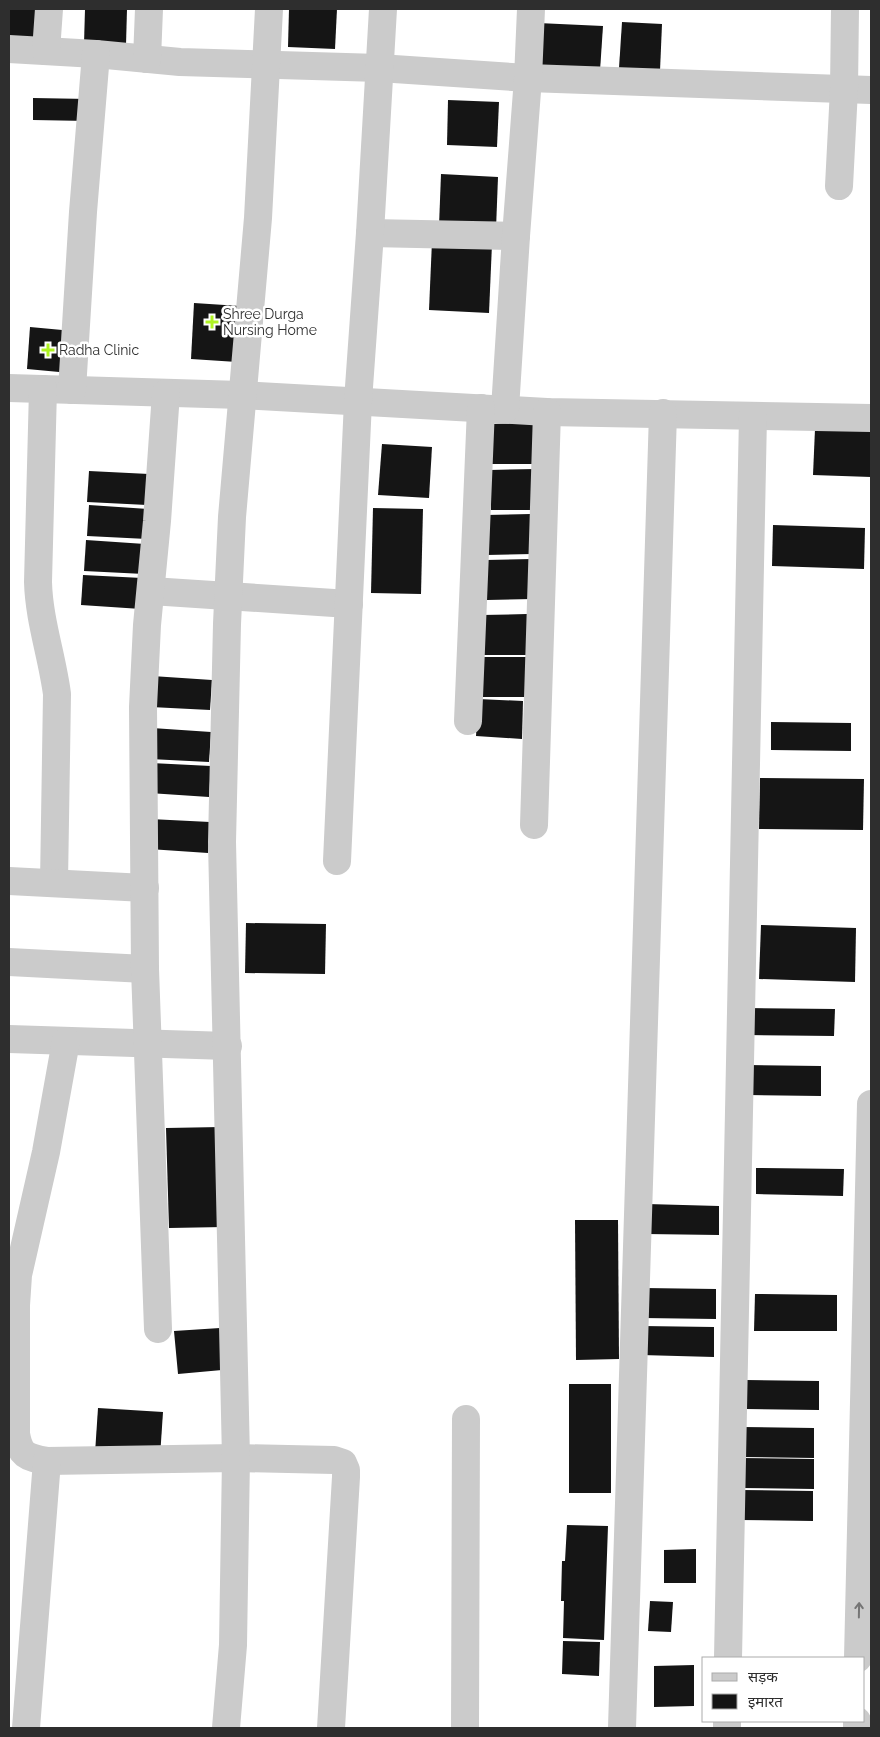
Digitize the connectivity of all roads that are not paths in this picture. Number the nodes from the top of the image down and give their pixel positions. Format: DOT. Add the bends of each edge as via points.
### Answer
graph roads {
  1 [pos="49,9"];
  2 [pos="149,9"];
  3 [pos="270,9"];
  4 [pos="383,9"];
  5 [pos="531,9"];
  6 [pos="845,9"];
  7 [pos="9,49"];
  8 [pos="46,51"];
  9 [pos="96,54"];
  10 [pos="147,59"];
  11 [pos="266,65"];
  12 [pos="379,68"];
  13 [pos="528,78"];
  14 [pos="844,89"];
  15 [pos="871,90"];
  16 [pos="839,186"];
  17 [pos="370,232"];
  18 [pos="516,236"];
  19 [pos="9,388"];
  20 [pos="43,389"];
  21 [pos="72,390"];
  22 [pos="166,393"];
  23 [pos="242,395"];
  24 [pos="358,401"];
  25 [pos="493,408"];
  26 [pos="547,412"];
  27 [pos="663,413"];
  28 [pos="753,416"];
  29 [pos="871,418"];
  30 [pos="151,591"];
  31 [pos="228,596"];
  32 [pos="349,604"];
  33 [pos="468,721"];
  34 [pos="534,825"];
  35 [pos="337,861"];
  36 [pos="9,881"];
  37 [pos="54,883"];
  38 [pos="145,888"];
  39 [pos="9,962"];
  40 [pos="145,968"];
  41 [pos="9,1039"];
  42 [pos="66,1041"];
  43 [pos="148,1044"];
  44 [pos="228,1046"];
  45 [pos="871,1104"];
  46 [pos="158,1329"];
  47 [pos="466,1419"];
  48 [pos="236,1458"];
  49 [pos="47,1461"];
  50 [pos="728,1657"];
  51 [pos="858,1657"];
  52 [pos="26,1728"];
  53 [pos="226,1728"];
  54 [pos="331,1728"];
  55 [pos="465,1728"];
  56 [pos="622,1728"];
  1 -- 8 [label="street"];
  2 -- 10 [label="street"];
  3 -- 11 [label="street"];
  4 -- 12 [label="street"];
  5 -- 13 [label="street"];
  6 -- 14 [label="street"];
  7 -- 8 [label="street"];
  8 -- 9 [label="street"];
  9 -- 10 [label="street"];
  9 -- 21 [label="street"];
  10 -- 11 [label="street"];
  11 -- 12 [label="street"];
  11 -- 23 [label="street" via="258,218"];
  12 -- 13 [label="street"];
  12 -- 17 [label="street"];
  13 -- 14 [label="street"];
  13 -- 18 [label="street"];
  14 -- 15 [label="street"];
  14 -- 16 [label="street"];
  17 -- 18 [label="street"];
  17 -- 24 [label="street"];
  18 -- 25 [label="street"];
  19 -- 20 [label="street"];
  20 -- 21 [label="street"];
  20 -- 37 [label="street" via="38,601 57,694"];
  21 -- 22 [label="street"];
  22 -- 23 [label="street"];
  22 -- 30 [label="street"];
  23 -- 24 [label="street"];
  23 -- 31 [label="street"];
  24 -- 25 [label="street"];
  24 -- 32 [label="street"];
  25 -- 26 [label="street"];
  25 -- 33 [label="street"];
  26 -- 27 [label="street"];
  26 -- 34 [label="street"];
  27 -- 28 [label="street"];
  27 -- 56 [label="street"];
  28 -- 29 [label="street"];
  28 -- 50 [label="street"];
  30 -- 31 [label="street"];
  30 -- 38 [label="street" via="144,707"];
  31 -- 32 [label="street"];
  31 -- 44 [label="street" via="222,842"];
  32 -- 35 [label="street"];
  36 -- 37 [label="street"];
  37 -- 38 [label="street"];
  38 -- 40 [label="street"];
  39 -- 40 [label="street"];
  40 -- 43 [label="street"];
  41 -- 42 [label="street"];
  42 -- 43 [label="street"];
  42 -- 49 [label="street" via="46,1152 18,1275 16,1305 18,1447 34,1459"];
  43 -- 44 [label="street"];
  43 -- 46 [label="street"];
  44 -- 48 [label="street"];
  51 -- 45 [label="street, one-way"];
  47 -- 55 [label="street"];
  48 -- 49 [label="street"];
  48 -- 53 [label="street" via="233,1645"];
  48 -- 54 [label="street" via="334,1460 343,1463 346,1470"];
  49 -- 52 [label="street"];
}
